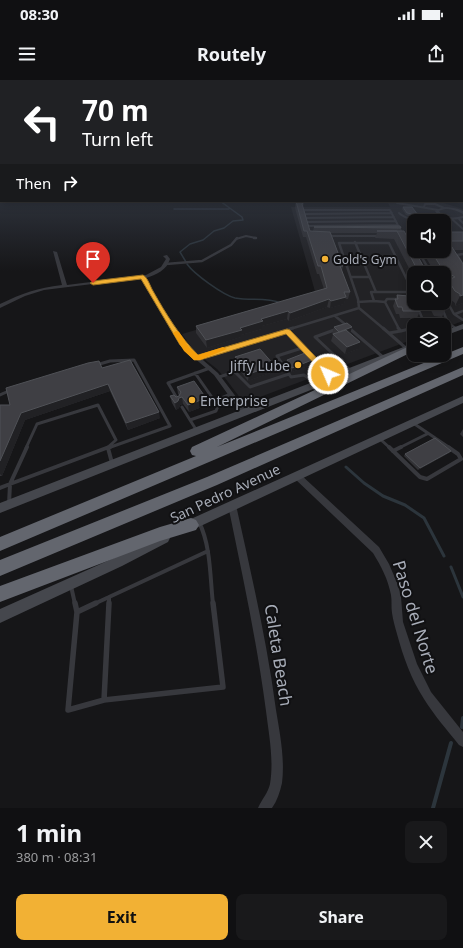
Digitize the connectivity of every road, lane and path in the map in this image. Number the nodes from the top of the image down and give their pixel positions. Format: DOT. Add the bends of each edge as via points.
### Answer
graph roads {
  1 [pos="396,203"];
  2 [pos="424,207"];
  3 [pos="444,208"];
  4 [pos="438,210"];
  5 [pos="399,213"];
  6 [pos="463,213"];
  7 [pos="438,214"];
  8 [pos="394,217"];
  9 [pos="306,218"];
  10 [pos="407,218"];
  11 [pos="461,218"];
  12 [pos="451,219"];
  13 [pos="451,220"];
  14 [pos="396,221"];
  15 [pos="307,222"];
  16 [pos="463,223"];
  17 [pos="398,225"];
  18 [pos="308,226"];
  19 [pos="393,229"];
  20 [pos="400,229"];
  21 [pos="463,229"];
  22 [pos="309,230"];
  23 [pos="326,236"];
  24 [pos="388,236"];
  25 [pos="396,236"];
  26 [pos="256,238"];
  27 [pos="355,242"];
  28 [pos="55,252"];
  29 [pos="463,254"];
  30 [pos="164,256"];
  31 [pos="462,263"];
  32 [pos="166,264"];
  33 [pos="143,277"];
  34 [pos="351,277"];
  35 [pos="370,277"];
  36 [pos="65,286"];
  37 [pos="376,292"];
  38 [pos="403,299"];
  39 [pos="386,300"];
  40 [pos="374,301"];
  41 [pos="358,302"];
  42 [pos="0,306"];
  43 [pos="451,307"];
  44 [pos="359,308"];
  45 [pos="443,310"];
  46 [pos="463,311"];
  47 [pos="455,314"];
  48 [pos="335,316"];
  49 [pos="463,320"];
  50 [pos="347,326"];
  51 [pos="460,328"];
  52 [pos="407,330"];
  53 [pos="287,331"];
  54 [pos="401,331"];
  55 [pos="389,333"];
  56 [pos="407,345"];
  57 [pos="302,348"];
  58 [pos="407,349"];
  59 [pos="407,350"];
  60 [pos="463,350"];
  61 [pos="197,358"];
  62 [pos="384,358"];
  63 [pos="89,366"];
  64 [pos="210,368"];
  65 [pos="351,371"];
  66 [pos="463,371"];
  67 [pos="195,373"];
  68 [pos="289,374"];
  69 [pos="219,377"];
  70 [pos="332,378"];
  71 [pos="317,384"];
  72 [pos="17,388"];
  73 [pos="231,394"];
  74 [pos="0,395"];
  75 [pos="463,399"];
  76 [pos="178,401"];
  77 [pos="214,401"];
  78 [pos="182,407"];
  79 [pos="244,412"];
  80 [pos="190,420"];
  81 [pos="412,423"];
  82 [pos="197,431"];
  83 [pos="427,434"];
  84 [pos="379,438"];
  85 [pos="108,448"];
  86 [pos="393,450"];
  87 [pos="113,464"];
  88 [pos="297,476"];
  89 [pos="10,484"];
  90 [pos="0,488"];
  91 [pos="232,505"];
  92 [pos="4,506"];
  93 [pos="194,523"];
  94 [pos="0,543"];
  95 [pos="208,551"];
  96 [pos="0,568"];
  97 [pos="70,584"];
  98 [pos="0,594"];
  99 [pos="109,597"];
  100 [pos="77,612"];
  101 [pos="0,616"];
  102 [pos="104,700"];
  103 [pos="463,741"];
  104 [pos="264,808"];
  1 -- 2 [label="lane"];
  2 -- 3 [label="lane" via="425,204 434,203"];
  2 -- 4 [label="lane"];
  3 -- 4 [label="street"];
  3 -- 6 [label="street"];
  4 -- 7 [label="street"];
  5 -- 10 [label="lane"];
  8 -- 9 [label="lane"];
  8 -- 9 [label="lane" via="390,210 304,210"];
  8 -- 14 [label="lane"];
  9 -- 15 [label="lane"];
  11 -- 12 [label="street"];
  11 -- 16 [label="lane"];
  13 -- 21 [label="lane"];
  14 -- 15 [label="lane"];
  14 -- 17 [label="lane"];
  15 -- 18 [label="lane"];
  17 -- 18 [label="lane"];
  17 -- 20 [label="lane"];
  18 -- 22 [label="lane"];
  19 -- 20 [label="lane"];
  20 -- 25 [label="lane" via="404,236"];
  23 -- 24 [label="lane"];
  26 -- 32 [label="lane" via="240,236 231,245 204,260"];
  27 -- 34 [label="lane" via="339,243"];
  27 -- 35 [label="lane"];
  27 -- 37 [label="lane" via="389,243 413,292"];
  28 -- 36 [label="street"];
  29 -- 31 [label="lane" via="457,255"];
  30 -- 32 [label="street" via="168,259"];
  32 -- 33 [label="street" via="158,272"];
  33 -- 36 [label="street"];
  33 -- 61 [label="street" via="183,343"];
  34 -- 35 [label="lane"];
  34 -- 41 [label="lane"];
  35 -- 37 [label="lane"];
  36 -- 42 [label="street" via="37,291"];
  37 -- 40 [label="lane" via="371,292"];
  38 -- 39 [label="lane"];
  39 -- 40 [label="lane"];
  39 -- 54 [label="lane" via="397,328"];
  40 -- 41 [label="lane"];
  41 -- 44 [label="lane"];
  43 -- 47 [label="lane"];
  44 -- 48 [label="lane"];
  44 -- 55 [label="lane"];
  45 -- 51 [label="lane" via="448,322"];
  46 -- 47 [label="lane"];
  47 -- 49 [label="lane"];
  48 -- 50 [label="lane"];
  48 -- 53 [label="lane"];
  50 -- 62 [label="lane"];
  50 -- 65 [label="lane" via="315,337"];
  52 -- 54 [label="lane"];
  53 -- 57 [label="lane"];
  53 -- 61 [label="lane"];
  54 -- 55 [label="lane"];
  55 -- 56 [label="lane"];
  57 -- 68 [label="lane" via="277,356"];
  57 -- 70 [label="lane"];
  58 -- 62 [label="main road"];
  59 -- 94 [label="highway"];
  60 -- 94 [label="highway"];
  61 -- 64 [label="street"];
  62 -- 65 [label="main road"];
  63 -- 85 [label="lane" via="110,361 134,360 170,426"];
  64 -- 67 [label="lane"];
  64 -- 69 [label="street"];
  65 -- 70 [label="main road"];
  66 -- 96 [label="highway" via="212,481"];
  67 -- 76 [label="lane" via="168,383"];
  67 -- 77 [label="lane"];
  68 -- 69 [label="lane" via="250,387 235,372"];
  68 -- 71 [label="lane" via="291,377 304,375"];
  69 -- 73 [label="street"];
  70 -- 71 [label="main road"];
  71 -- 79 [label="main road"];
  72 -- 74 [label="lane"];
  73 -- 77 [label="lane"];
  73 -- 79 [label="street"];
  75 -- 81 [label="main road, San Pedro Avenue"];
  77 -- 80 [label="lane" via="218,406 216,411"];
  78 -- 80 [label="lane"];
  79 -- 82 [label="main road"];
  80 -- 82 [label="lane"];
  81 -- 83 [label="lane"];
  81 -- 84 [label="main road, San Pedro Avenue"];
  82 -- 87 [label="main road"];
  83 -- 86 [label="lane"];
  83 -- 86 [label="lane" via="458,454 461,459 427,479 420,477"];
  84 -- 86 [label="lane"];
  84 -- 88 [label="main road, San Pedro Avenue"];
  85 -- 87 [label="lane"];
  85 -- 89 [label="lane"];
  85 -- 89 [label="lane" via="116,440 98,405 37,424"];
  87 -- 92 [label="main road"];
  88 -- 91 [label="main road, San Pedro Avenue"];
  88 -- 103 [label="street, Paso del Norte" via="376,550 385,564 396,597 397,616 412,666 423,691"];
  89 -- 90 [label="lane"];
  89 -- 92 [label="lane"];
  91 -- 93 [label="main road, San Pedro Avenue"];
  91 -- 104 [label="street, Caleta Beach" via="266,673 277,755 275,789 270,802"];
  93 -- 95 [label="lane" via="203,530"];
  93 -- 97 [label="main road, San Pedro Avenue"];
  93 -- 98 [label="highway"];
  95 -- 99 [label="lane"];
  95 -- 102 [label="lane" via="223,687"];
  97 -- 100 [label="lane"];
  97 -- 101 [label="main road, San Pedro Avenue"];
  99 -- 100 [label="lane"];
  99 -- 102 [label="lane"];
  100 -- 102 [label="lane" via="68,710"];
}
